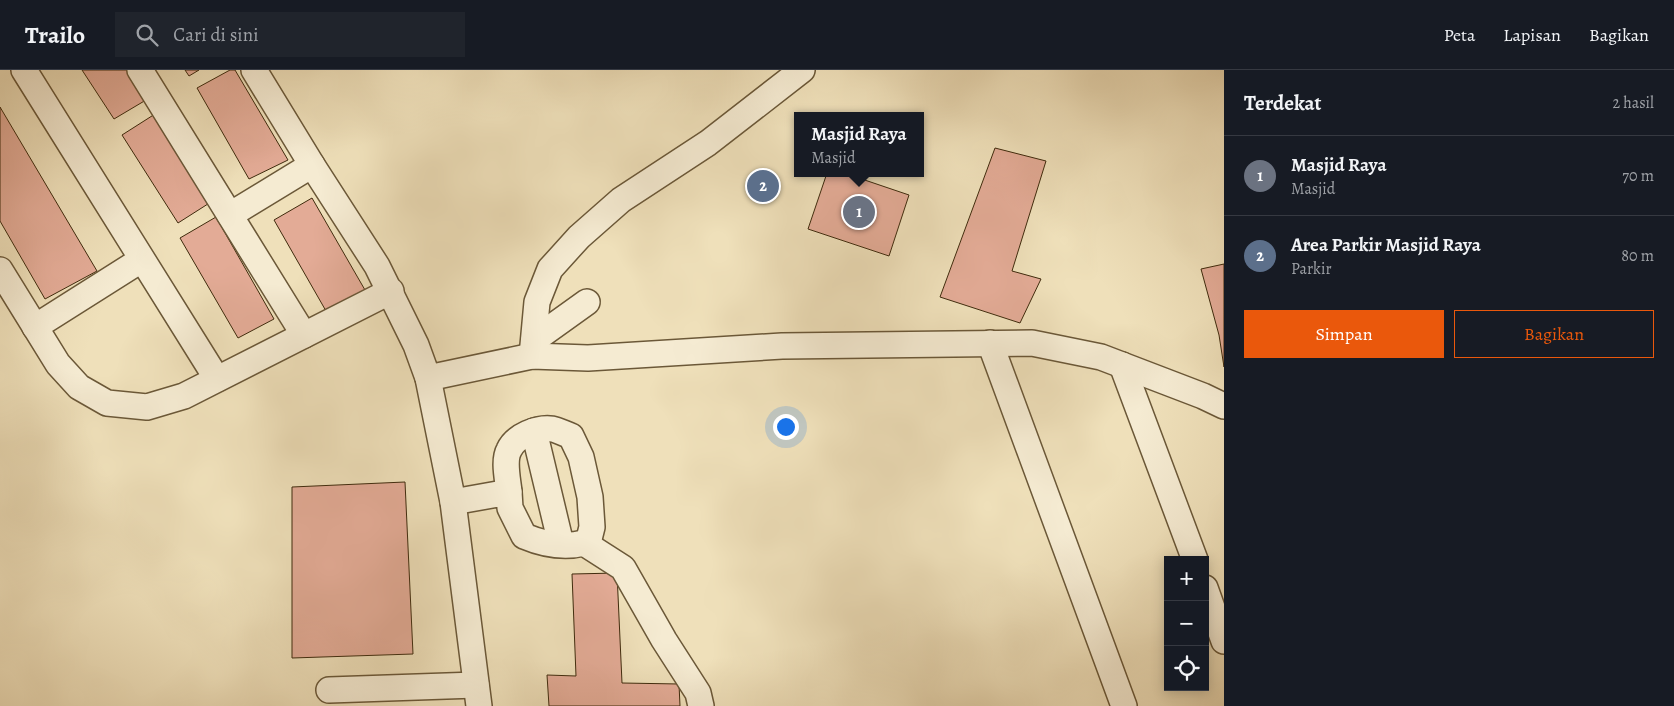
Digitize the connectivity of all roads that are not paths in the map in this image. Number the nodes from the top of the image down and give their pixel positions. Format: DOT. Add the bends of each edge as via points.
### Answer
graph roads {
  1 [pos="24,70"];
  2 [pos="140,70"];
  3 [pos="254,70"];
  4 [pos="802,70"];
  5 [pos="312,165"];
  6 [pos="230,215"];
  7 [pos="141,260"];
  8 [pos="0,270"];
  9 [pos="391,291"];
  10 [pos="587,302"];
  11 [pos="35,328"];
  12 [pos="304,335"];
  13 [pos="990,343"];
  14 [pos="533,348"];
  15 [pos="1122,365"];
  16 [pos="428,378"];
  17 [pos="217,379"];
  18 [pos="1224,406"];
  19 [pos="534,431"];
  20 [pos="509,492"];
  21 [pos="453,502"];
  22 [pos="573,544"];
  23 [pos="1194,556"];
  24 [pos="1209,599"];
  25 [pos="1224,641"];
  26 [pos="329,690"];
  27 [pos="478,695"];
  28 [pos="701,706"];
  29 [pos="1124,706"];
  1 -- 7 [label="street"];
  2 -- 6 [label="street"];
  3 -- 5 [label="street"];
  4 -- 14 [label="street" via="708,143 621,200 579,237 550,269 537,302"];
  5 -- 6 [label="street"];
  5 -- 9 [label="street"];
  6 -- 12 [label="street"];
  7 -- 11 [label="street"];
  7 -- 17 [label="street"];
  8 -- 11 [label="street"];
  9 -- 12 [label="street"];
  9 -- 16 [label="street"];
  10 -- 14 [label="street"];
  11 -- 17 [label="street" via="58,364 79,387 107,403 147,407 184,396"];
  12 -- 17 [label="street"];
  13 -- 14 [label="street" via="782,346 588,358"];
  13 -- 15 [label="street" via="1032,343 1101,357"];
  13 -- 29 [label="street"];
  14 -- 16 [label="street"];
  15 -- 18 [label="street"];
  15 -- 23 [label="street"];
  16 -- 21 [label="street"];
  19 -- 20 [label="street" via="516,440 508,451"];
  19 -- 22 [label="street"];
  19 -- 22 [label="street" via="552,429 571,436 581,457 590,497 592,527 589,539"];
  20 -- 21 [label="street"];
  20 -- 22 [label="street" via="510,508 524,536 541,544"];
  21 -- 27 [label="street"];
  22 -- 28 [label="street" via="623,568 698,693"];
  24 -- 25 [label="street"];
  26 -- 27 [label="street"];
}
